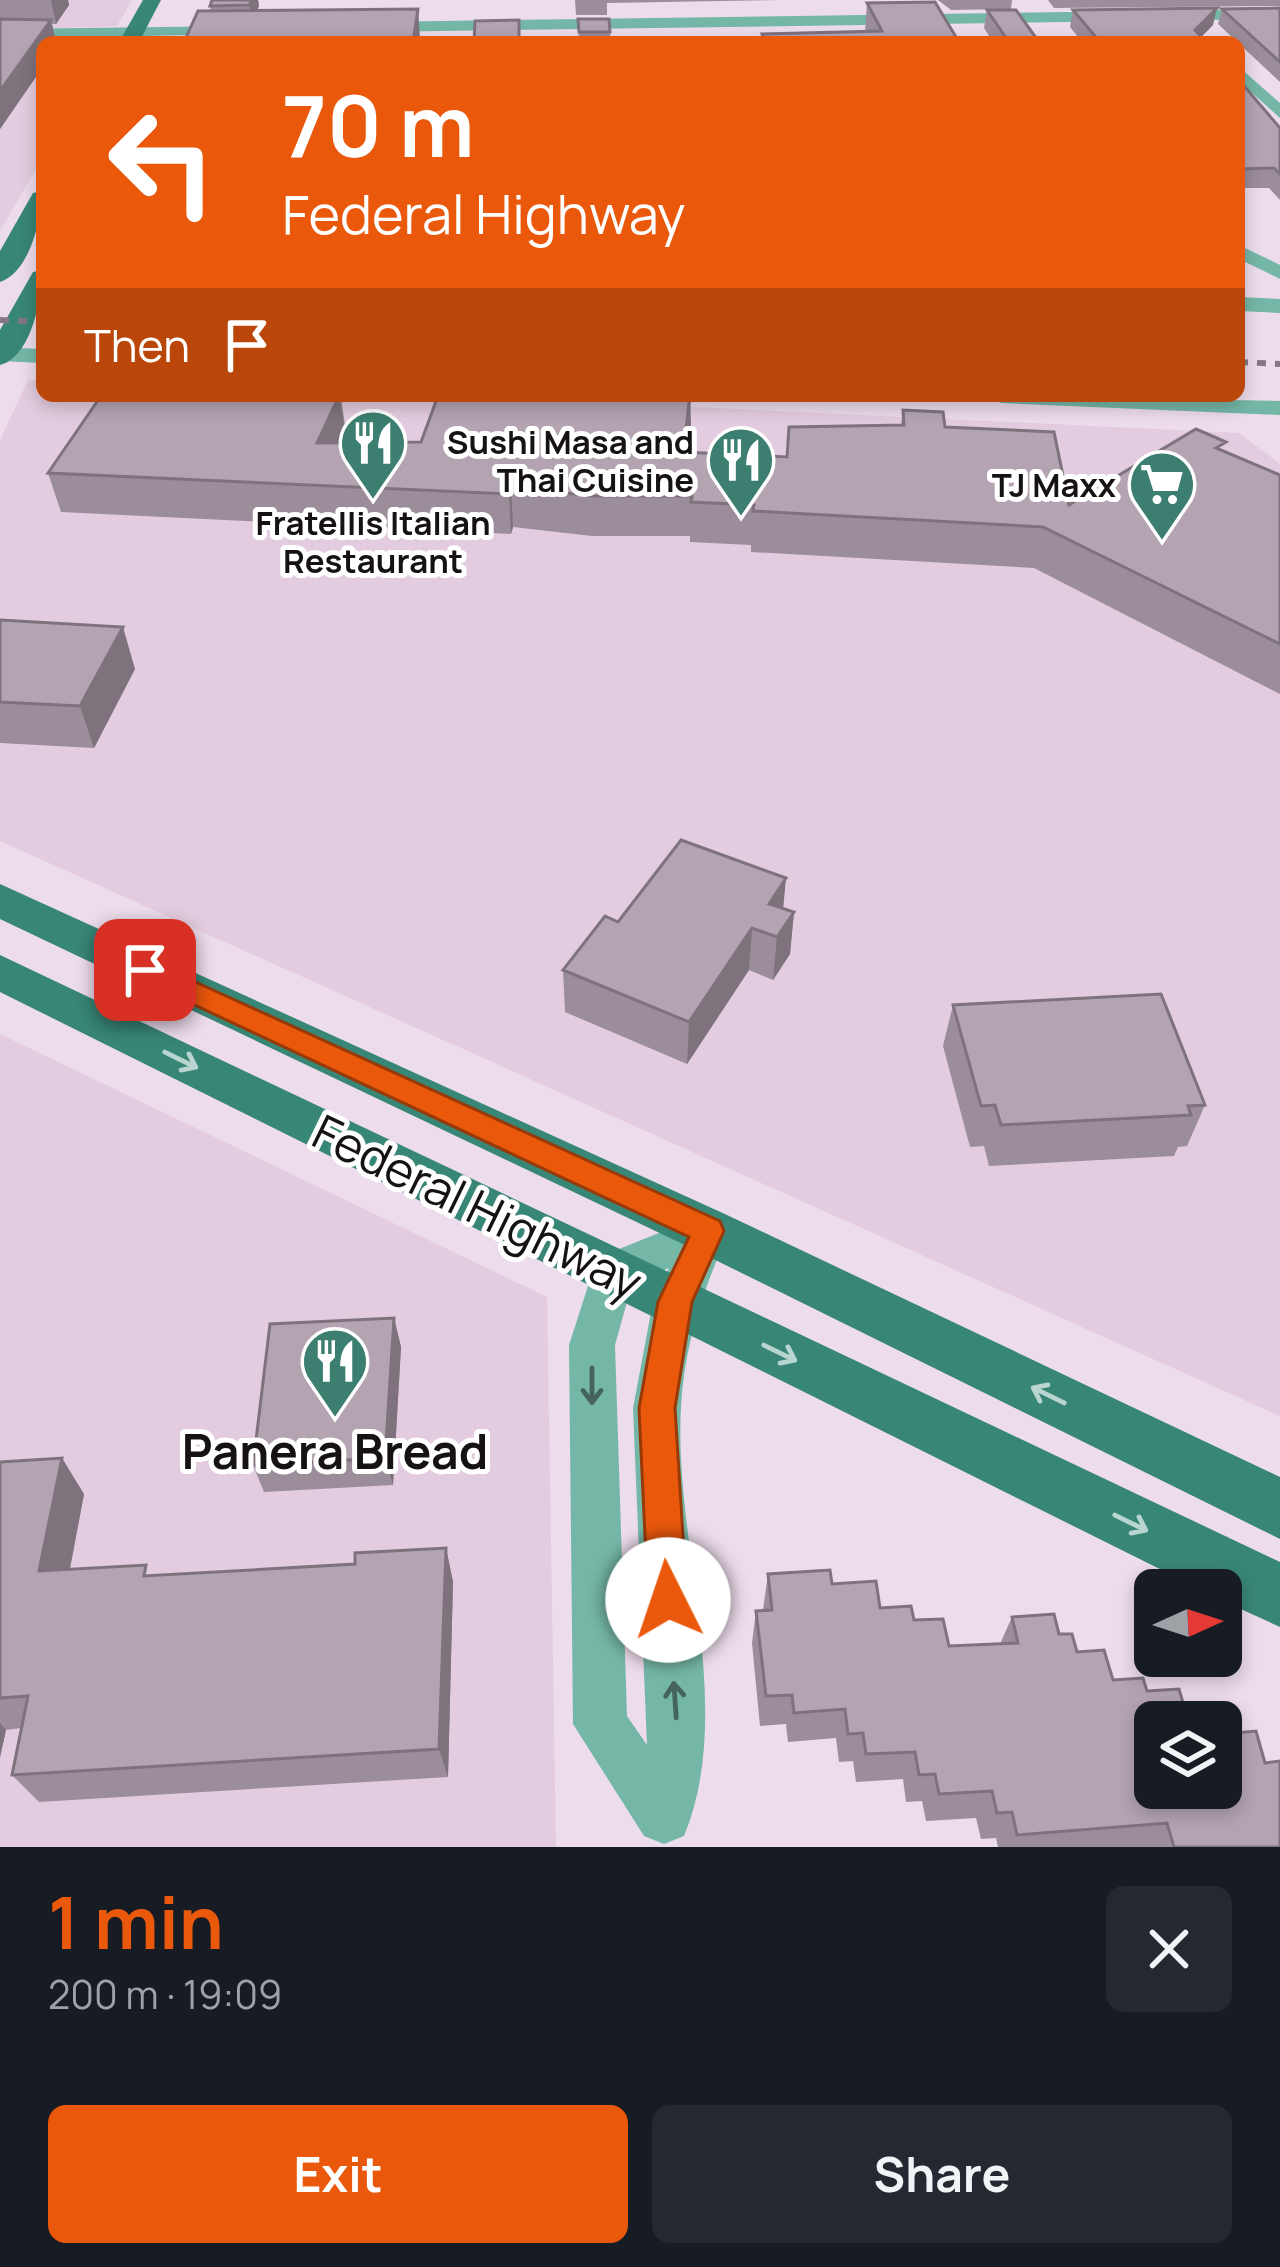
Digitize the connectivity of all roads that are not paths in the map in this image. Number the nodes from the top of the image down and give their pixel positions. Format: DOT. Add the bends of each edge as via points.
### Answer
graph roads {
  1 [pos="152,0"];
  2 [pos="859,0"];
  3 [pos="1017,0"];
  4 [pos="803,1"];
  5 [pos="181,4"];
  6 [pos="534,7"];
  7 [pos="1280,14"];
  8 [pos="1181,15"];
  9 [pos="586,17"];
  10 [pos="1032,17"];
  11 [pos="872,19"];
  12 [pos="360,27"];
  13 [pos="261,28"];
  14 [pos="1195,28"];
  15 [pos="0,34"];
  16 [pos="132,36"];
  17 [pos="165,36"];
  18 [pos="1046,36"];
  19 [pos="1245,78"];
  20 [pos="1280,113"];
  21 [pos="36,209"];
  22 [pos="1245,254"];
  23 [pos="1272,269"];
  24 [pos="0,274"];
  25 [pos="36,289"];
  26 [pos="1245,304"];
  27 [pos="1280,306"];
  28 [pos="0,355"];
  29 [pos="36,356"];
  30 [pos="1140,402"];
  31 [pos="1280,408"];
  32 [pos="0,900"];
  33 [pos="0,972"];
  34 [pos="708,1231"];
  35 [pos="613,1272"];
  36 [pos="675,1302"];
  37 [pos="1280,1509"];
  38 [pos="1280,1595"];
  1 -- 16 [label="main road"];
  2 -- 11 [label="street"];
  3 -- 10 [label="street"];
  4 -- 9 [label="street"];
  5 -- 17 [label="main road"];
  6 -- 9 [label="street"];
  7 -- 8 [label="street"];
  8 -- 10 [label="street"];
  8 -- 14 [label="street"];
  9 -- 11 [label="street"];
  9 -- 12 [label="street"];
  10 -- 11 [label="street"];
  10 -- 18 [label="street"];
  13 -- 17 [label="street"];
  15 -- 16 [label="street"];
  16 -- 17 [label="street"];
  19 -- 20 [label="street"];
  21 -- 24 [label="main road"];
  22 -- 23 [label="street"];
  25 -- 28 [label="main road"];
  26 -- 27 [label="street"];
  28 -- 29 [label="street"];
  30 -- 31 [label="street"];
  32 -- 34 [label="main road, Federal Highway"];
  33 -- 35 [label="main road, Federal Highway, one-way"];
  34 -- 35 [label="street"];
  34 -- 36 [label="street"];
  37 -- 34 [label="main road, Federal Highway, one-way"];
  35 -- 36 [label="main road, Federal Highway"];
  35 -- 36 [label="street, one-way" via="592,1345 600,1724 664,1816 677,1729 657,1408"];
  36 -- 38 [label="main road, Federal Highway, one-way"];
}
